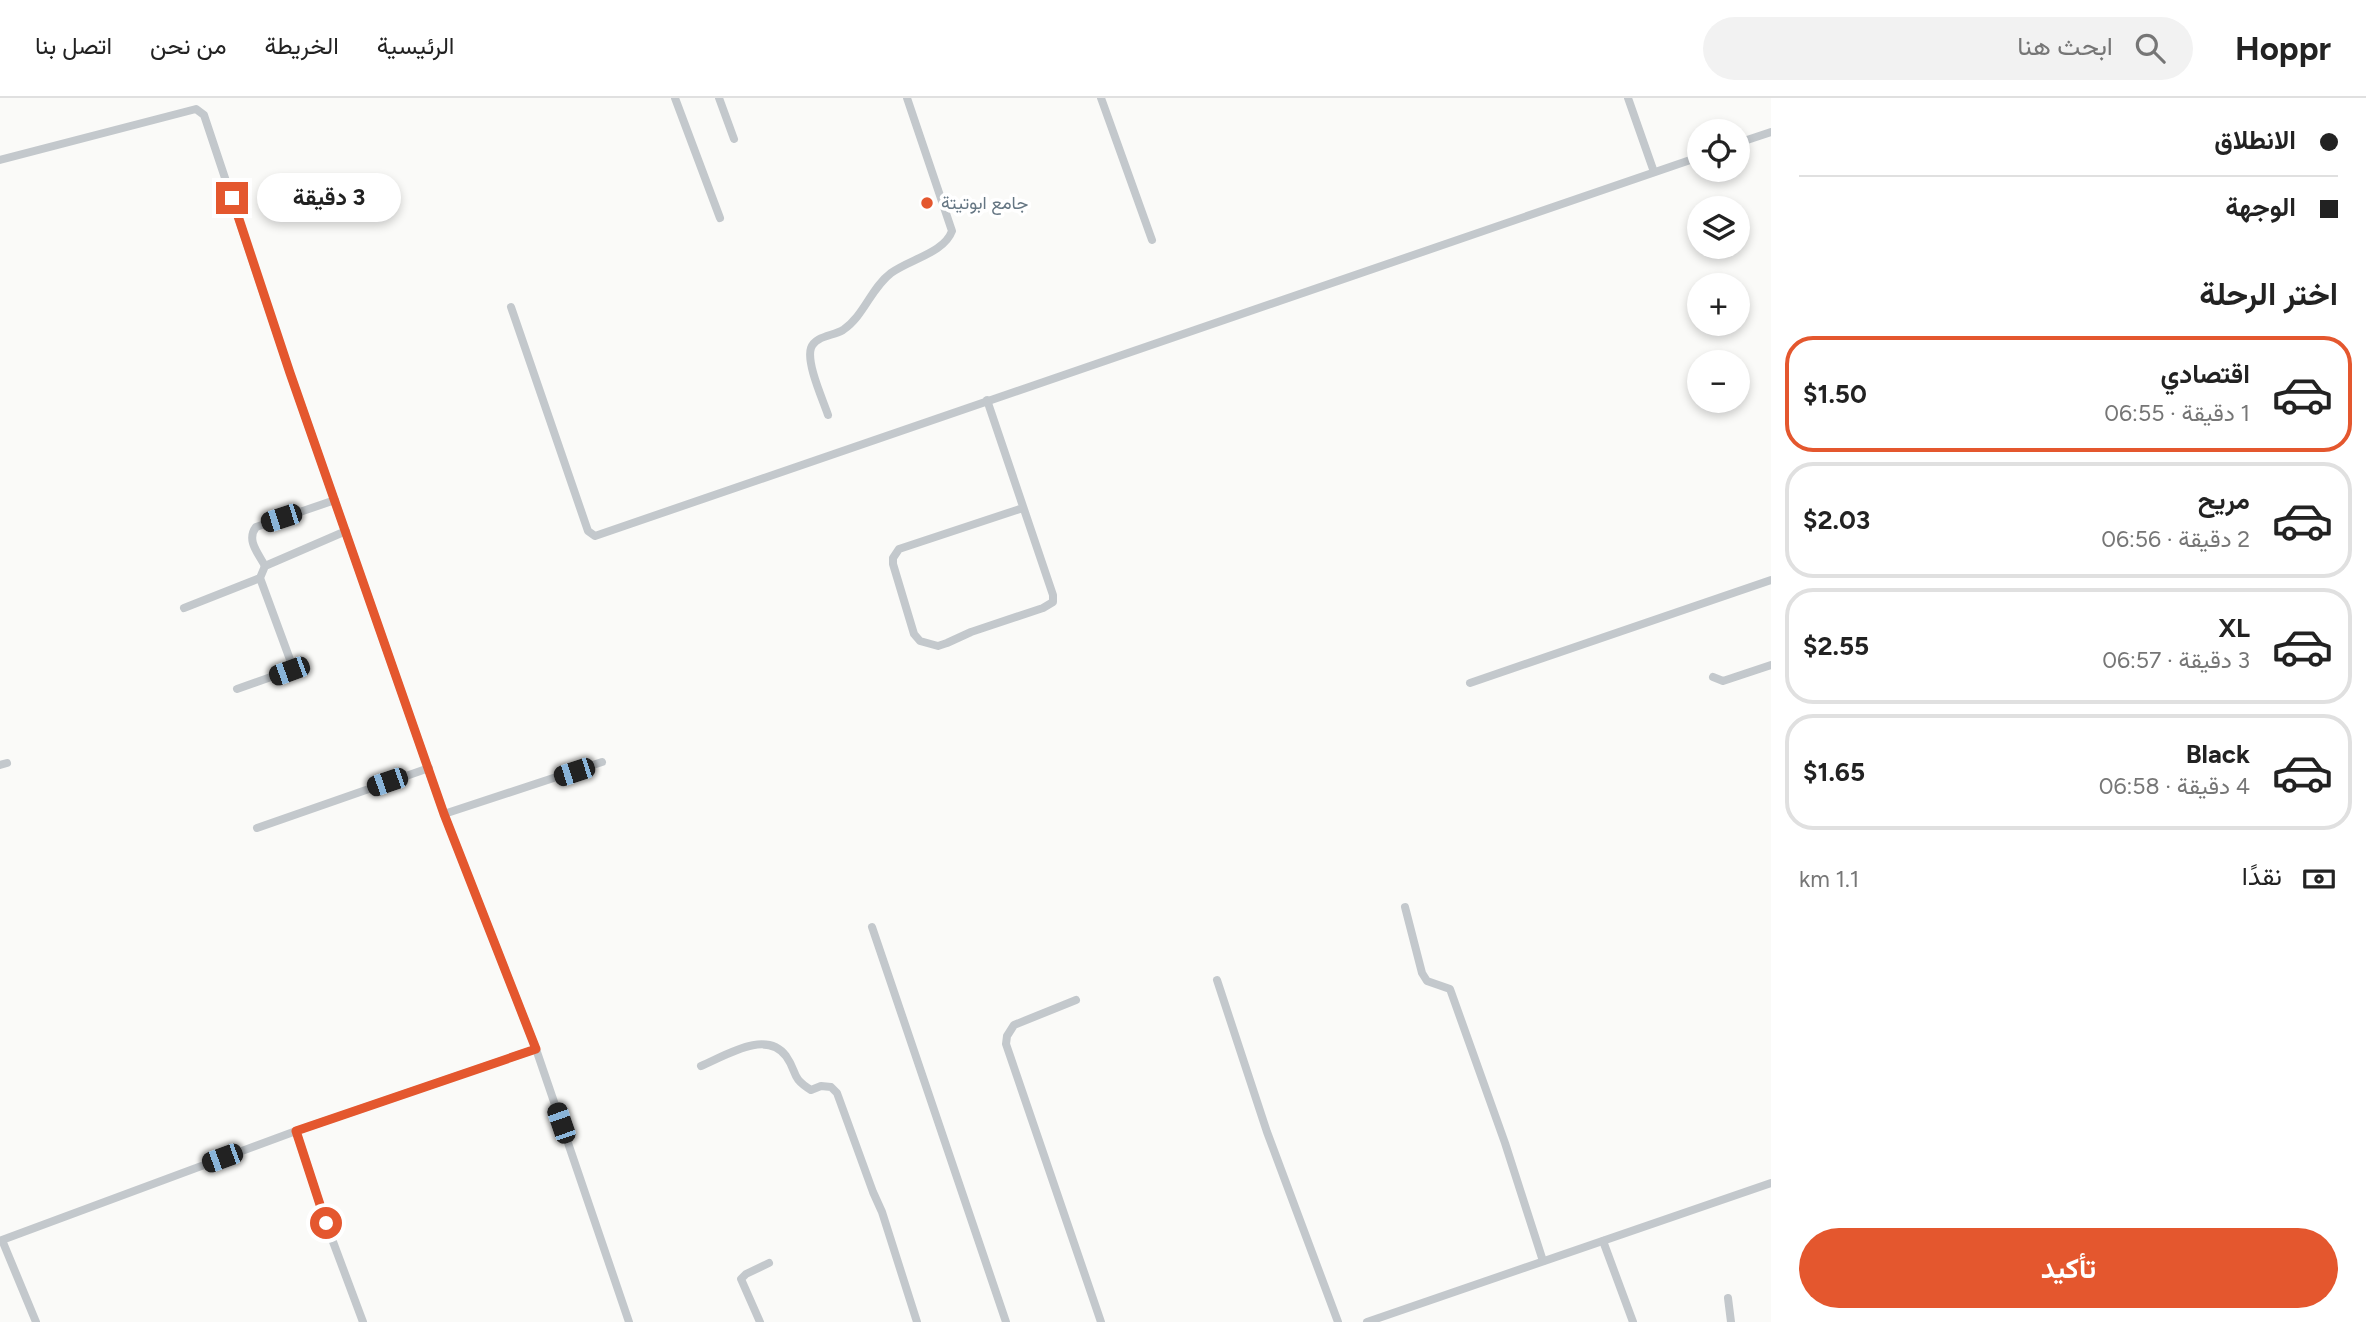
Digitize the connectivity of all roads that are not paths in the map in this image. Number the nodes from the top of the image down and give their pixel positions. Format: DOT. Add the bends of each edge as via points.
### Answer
graph roads {
  1 [pos="675,98"];
  2 [pos="719,98"];
  3 [pos="907,98"];
  4 [pos="1101,98"];
  5 [pos="1628,98"];
  6 [pos="1771,132"];
  7 [pos="734,139"];
  8 [pos="1750,139"];
  9 [pos="0,160"];
  10 [pos="1687,161"];
  11 [pos="1654,172"];
  12 [pos="720,218"];
  13 [pos="1152,240"];
  14 [pos="511,307"];
  15 [pos="987,400"];
  16 [pos="828,415"];
  17 [pos="335,500"];
  18 [pos="1023,508"];
  19 [pos="346,531"];
  20 [pos="265,566"];
  21 [pos="260,578"];
  22 [pos="1771,580"];
  23 [pos="184,608"];
  24 [pos="1771,665"];
  25 [pos="1713,677"];
  26 [pos="1470,683"];
  27 [pos="237,690"];
  28 [pos="602,762"];
  29 [pos="429,768"];
  30 [pos="444,814"];
  31 [pos="257,828"];
  32 [pos="1405,907"];
  33 [pos="872,927"];
  34 [pos="1217,980"];
  35 [pos="1076,1000"];
  36 [pos="536,1049"];
  37 [pos="701,1066"];
  38 [pos="296,1131"];
  39 [pos="1771,1184"];
  40 [pos="1,1240"];
  41 [pos="1603,1241"];
  42 [pos="1543,1261"];
  43 [pos="769,1263"];
  44 [pos="1728,1298"];
  45 [pos="36,1322"];
  46 [pos="363,1322"];
  47 [pos="629,1322"];
  48 [pos="760,1322"];
  49 [pos="917,1322"];
  50 [pos="1006,1322"];
  51 [pos="1101,1322"];
  52 [pos="1338,1322"];
  53 [pos="1367,1322"];
  54 [pos="1633,1322"];
  55 [pos="1731,1322"];
  1 -- 12 [label="street"];
  2 -- 7 [label="street"];
  3 -- 16 [label="street" via="952,231 946,243 890,274 842,330 811,346 811,362"];
  4 -- 13 [label="street"];
  5 -- 11 [label="street"];
  6 -- 8 [label="street"];
  9 -- 17 [label="street" via="200,111"];
  10 -- 11 [label="street"];
  11 -- 15 [label="street"];
  14 -- 15 [label="street" via="589,531 595,536"];
  15 -- 18 [label="street"];
  17 -- 19 [label="street"];
  17 -- 20 [label="street" via="256,527 251,540"];
  18 -- 18 [label="street" via="1053,602 938,646 920,640 904,604 893,564 895,553"];
  19 -- 20 [label="street"];
  19 -- 29 [label="street"];
  20 -- 21 [label="street"];
  21 -- 23 [label="street"];
  21 -- 27 [label="street" via="292,665 289,671"];
  22 -- 26 [label="street"];
  24 -- 25 [label="street" via="1723,681"];
  28 -- 30 [label="street"];
  29 -- 30 [label="street"];
  29 -- 31 [label="street"];
  30 -- 36 [label="street"];
  32 -- 42 [label="street" via="1422,973 1427,981 1450,989"];
  33 -- 50 [label="street"];
  34 -- 52 [label="street" via="1267,1132"];
  35 -- 51 [label="street" via="1014,1025 1006,1044"];
  36 -- 38 [label="street"];
  36 -- 47 [label="street"];
  37 -- 49 [label="street" via="749,1046 768,1044 785,1055 798,1083 811,1090 831,1087 837,1093 883,1212"];
  38 -- 40 [label="street"];
  38 -- 46 [label="street"];
  39 -- 41 [label="street"];
  40 -- 45 [label="street"];
  41 -- 42 [label="street"];
  41 -- 54 [label="street"];
  42 -- 53 [label="street"];
  43 -- 48 [label="street" via="741,1279"];
  44 -- 55 [label="street"];
}
